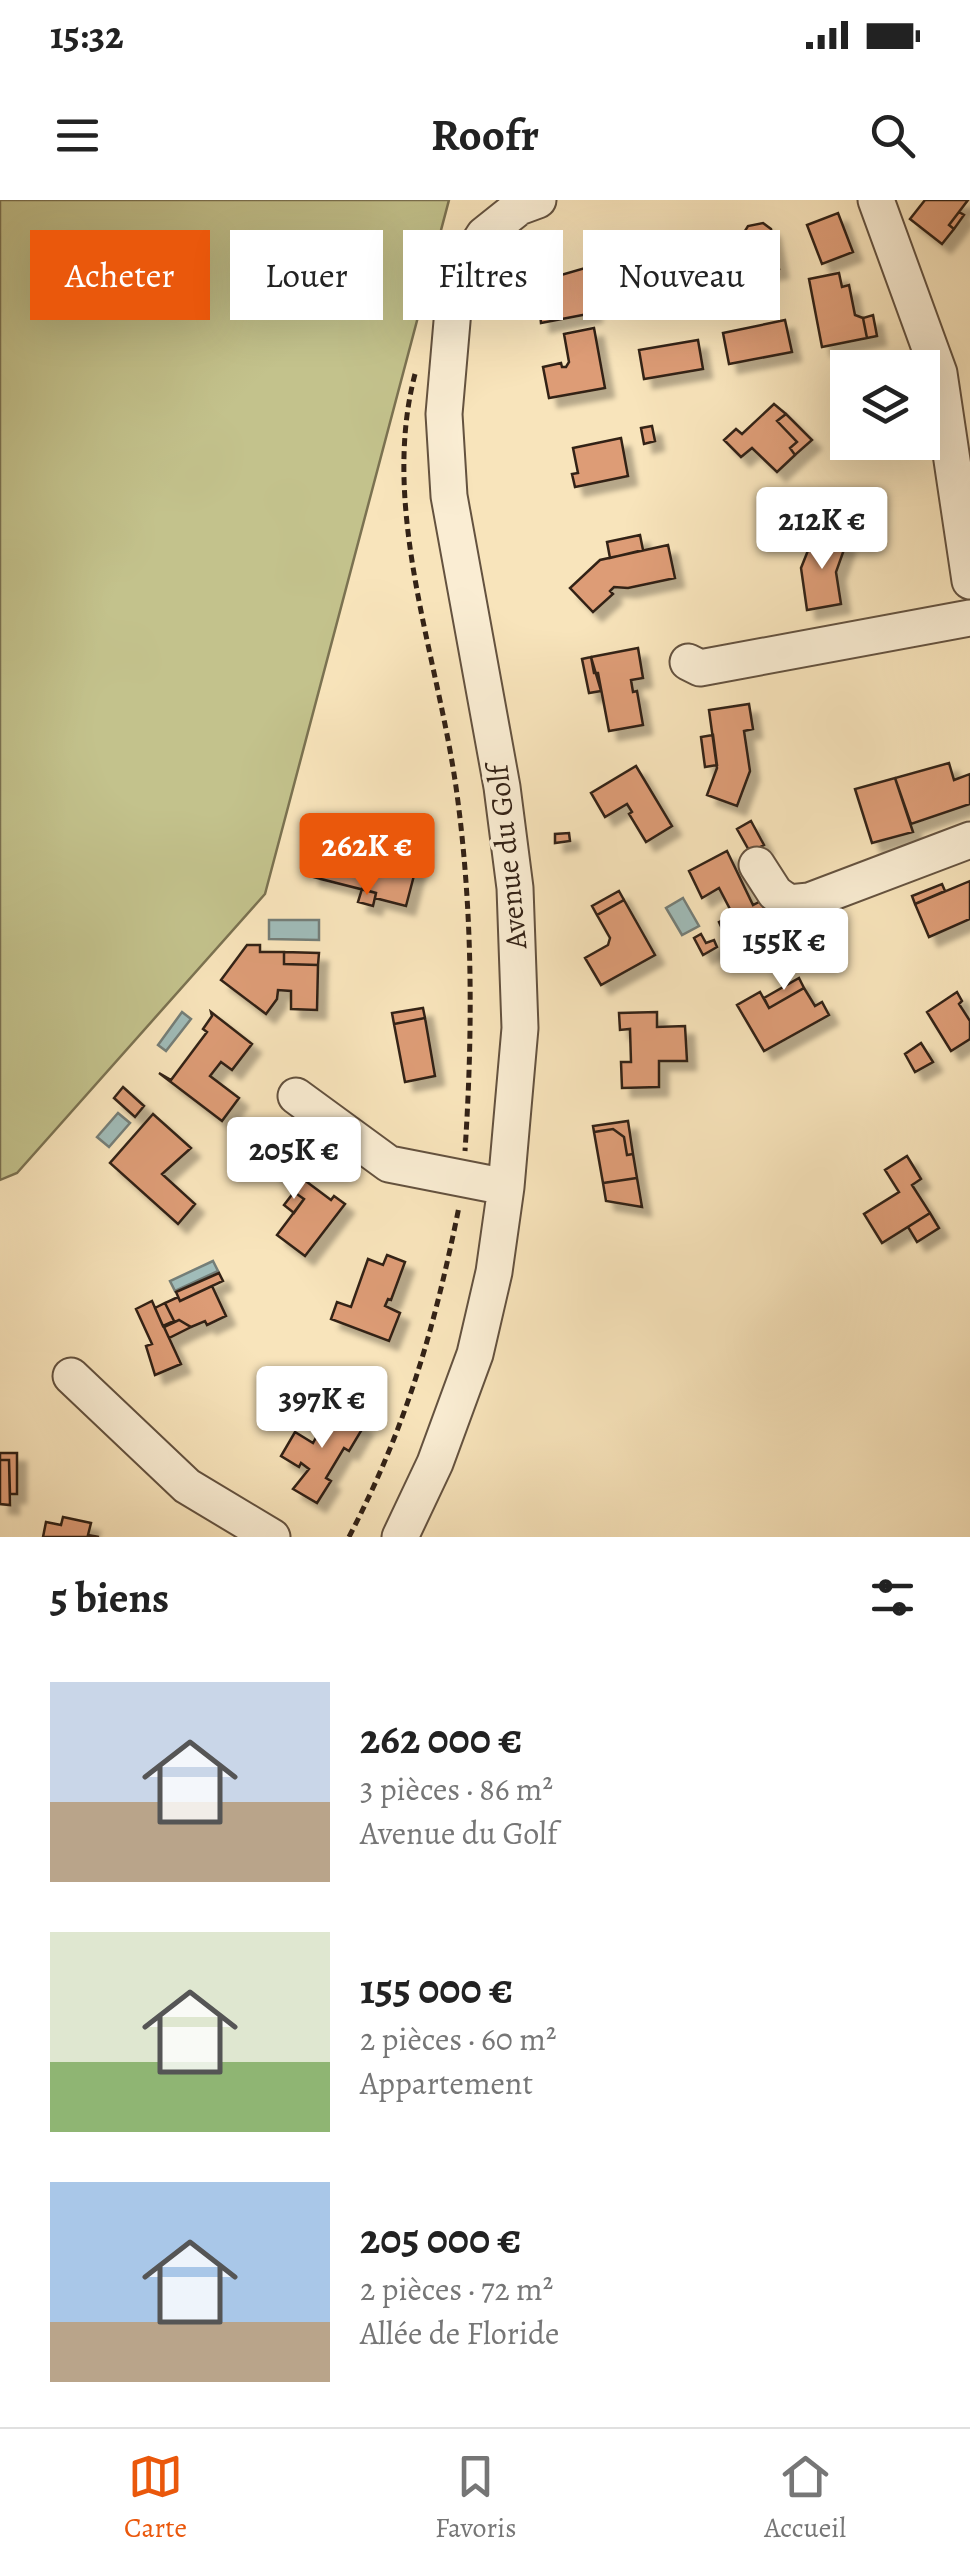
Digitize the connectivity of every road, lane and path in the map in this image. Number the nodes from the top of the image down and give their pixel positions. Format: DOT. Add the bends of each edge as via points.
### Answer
graph roads {
  1 [pos="538,200"];
  2 [pos="876,200"];
  3 [pos="415,372"];
  4 [pos="968,560"];
  5 [pos="970,618"];
  6 [pos="688,662"];
  7 [pos="970,840"];
  8 [pos="756,865"];
  9 [pos="296,1096"];
  10 [pos="464,1179"];
  11 [pos="506,1187"];
  12 [pos="71,1376"];
  13 [pos="272,1537"];
  14 [pos="348,1537"];
  15 [pos="400,1537"];
  1 -- 11 [label="street, Avenue du Golf" via="484,235 462,269 444,414 449,496 514,888 520,1028"];
  2 -- 4 [label="street" via="939,373"];
  3 -- 10 [label="path" via="404,430 404,494 456,785 470,950"];
  5 -- 6 [label="street" via="700,668"];
  7 -- 8 [label="street" via="809,901 789,903"];
  9 -- 10 [label="street" via="389,1164"];
  10 -- 11 [label="street"];
  10 -- 14 [label="path" via="411,1400"];
  11 -- 15 [label="street, Avenue du Golf" via="474,1354 436,1463"];
  12 -- 13 [label="street" via="186,1486"];
}
